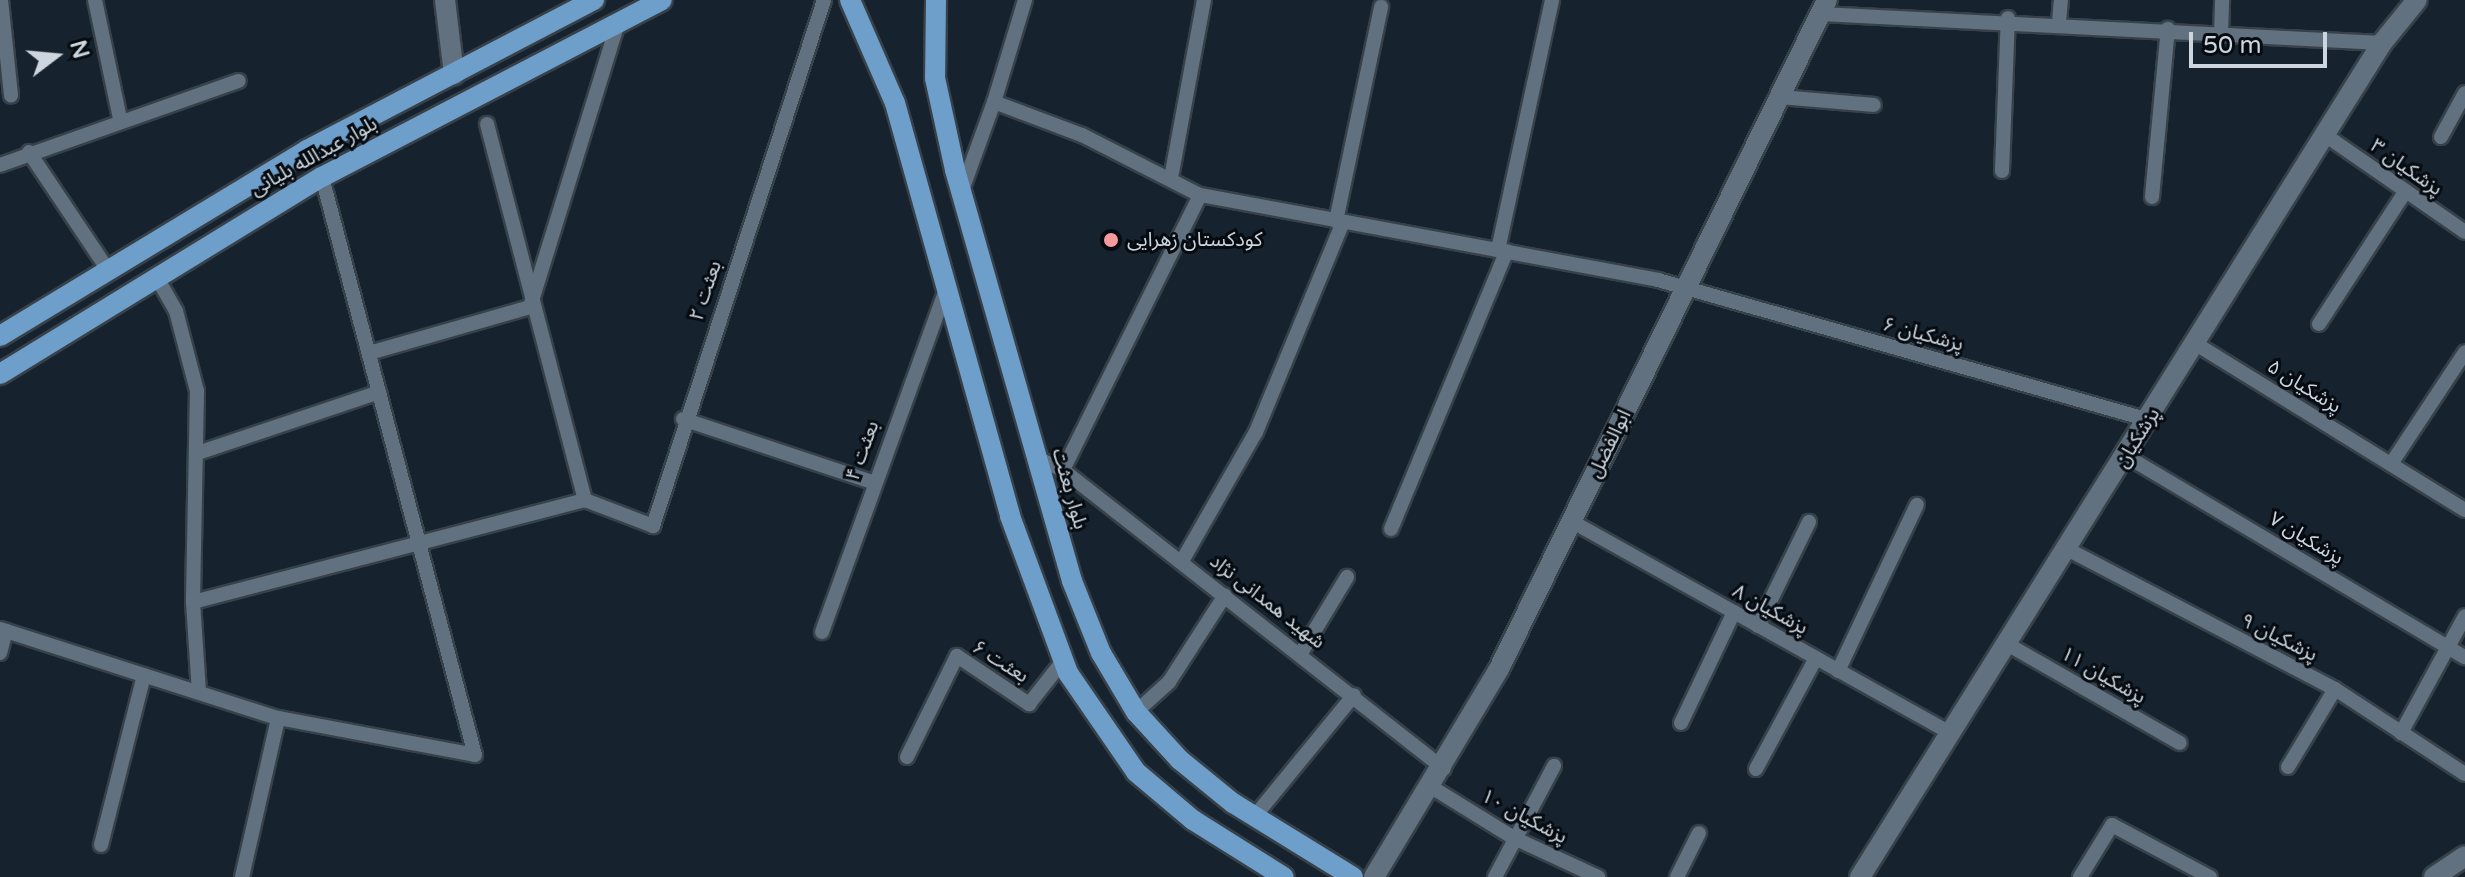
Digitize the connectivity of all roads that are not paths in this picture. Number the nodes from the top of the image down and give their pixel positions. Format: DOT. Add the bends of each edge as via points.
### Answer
graph roads {
  1 [pos="1,0"];
  2 [pos="95,0"];
  3 [pos="445,0"];
  4 [pos="594,0"];
  5 [pos="662,0"];
  6 [pos="824,0"];
  7 [pos="850,0"];
  8 [pos="936,0"];
  9 [pos="1025,0"];
  10 [pos="1204,0"];
  11 [pos="1552,0"];
  12 [pos="2061,0"];
  13 [pos="2222,0"];
  14 [pos="2417,0"];
  15 [pos="1381,7"];
  16 [pos="1824,7"];
  17 [pos="2008,18"];
  18 [pos="2059,22"];
  19 [pos="618,23"];
  20 [pos="2168,29"];
  21 [pos="2221,33"];
  22 [pos="2382,43"];
  23 [pos="454,74"];
  24 [pos="239,81"];
  25 [pos="2465,93"];
  26 [pos="11,95"];
  27 [pos="1781,97"];
  28 [pos="994,102"];
  29 [pos="1874,105"];
  30 [pos="120,119"];
  31 [pos="487,124"];
  32 [pos="2325,135"];
  33 [pos="2441,137"];
  34 [pos="29,152"];
  35 [pos="0,165"];
  36 [pos="2002,171"];
  37 [pos="322,177"];
  38 [pos="1171,178"];
  39 [pos="2405,192"];
  40 [pos="961,193"];
  41 [pos="1200,195"];
  42 [pos="2152,197"];
  43 [pos="1339,222"];
  44 [pos="2465,232"];
  45 [pos="1503,251"];
  46 [pos="106,267"];
  47 [pos="156,276"];
  48 [pos="947,285"];
  49 [pos="1686,290"];
  50 [pos="530,307"];
  51 [pos="2319,324"];
  52 [pos="0,336"];
  53 [pos="2196,344"];
  54 [pos="2465,352"];
  55 [pos="369,353"];
  56 [pos="0,374"];
  57 [pos="379,392"];
  58 [pos="683,419"];
  59 [pos="2149,420"];
  60 [pos="201,452"];
  61 [pos="2126,456"];
  62 [pos="1035,457"];
  63 [pos="2391,464"];
  64 [pos="1063,470"];
  65 [pos="872,482"];
  66 [pos="585,500"];
  67 [pos="1917,505"];
  68 [pos="2465,510"];
  69 [pos="1571,521"];
  70 [pos="1809,522"];
  71 [pos="1391,529"];
  72 [pos="420,548"];
  73 [pos="2069,550"];
  74 [pos="1182,561"];
  75 [pos="1347,577"];
  76 [pos="1225,595"];
  77 [pos="193,602"];
  78 [pos="1734,612"];
  79 [pos="2465,616"];
  80 [pos="1758,626"];
  81 [pos="3,630"];
  82 [pos="822,632"];
  83 [pos="2007,644"];
  84 [pos="2447,646"];
  85 [pos="0,653"];
  86 [pos="1301,653"];
  87 [pos="2465,657"];
  88 [pos="1816,658"];
  89 [pos="1063,661"];
  90 [pos="1838,671"];
  91 [pos="144,675"];
  92 [pos="2335,689"];
  93 [pos="199,693"];
  94 [pos="1354,695"];
  95 [pos="1136,712"];
  96 [pos="278,718"];
  97 [pos="1681,723"];
  98 [pos="1949,732"];
  99 [pos="2401,733"];
  100 [pos="2180,743"];
  101 [pos="907,757"];
  102 [pos="1554,766"];
  103 [pos="2288,767"];
  104 [pos="1444,769"];
  105 [pos="1756,769"];
  106 [pos="2465,774"];
  107 [pos="1433,788"];
  108 [pos="1255,816"];
  109 [pos="1699,833"];
  110 [pos="1514,838"];
  111 [pos="101,845"];
  112 [pos="2465,856"];
  113 [pos="242,877"];
  114 [pos="1284,877"];
  115 [pos="1353,877"];
  116 [pos="1374,877"];
  117 [pos="1495,877"];
  118 [pos="1598,877"];
  119 [pos="1677,877"];
  120 [pos="1860,877"];
  121 [pos="2080,877"];
  122 [pos="2210,877"];
  123 [pos="2434,877"];
  1 -- 26 [label="street"];
  2 -- 30 [label="street"];
  3 -- 23 [label="street"];
  4 -- 23 [label="main road, بلوار عبدالله بلیانی"];
  5 -- 19 [label="main road, بلوار عبدالله بلیانی"];
  6 -- 58 [label="street, بعثت ۲"];
  7 -- 48 [label="main road" via="895,103"];
  8 -- 40 [label="main road, بلوار بعثت" via="935,78"];
  9 -- 28 [label="street"];
  10 -- 38 [label="street"];
  11 -- 45 [label="street"];
  12 -- 18 [label="street"];
  13 -- 21 [label="street"];
  14 -- 22 [label="street, پزشکیان"];
  15 -- 43 [label="street"];
  16 -- 17 [label="street"];
  16 -- 27 [label="street, ابوالفضل"];
  17 -- 18 [label="street"];
  17 -- 36 [label="street"];
  18 -- 20 [label="street"];
  19 -- 37 [label="main road, بلوار عبدالله بلیانی"];
  19 -- 50 [label="street"];
  20 -- 21 [label="street"];
  20 -- 42 [label="street"];
  21 -- 22 [label="street"];
  22 -- 32 [label="street, پزشکیان"];
  23 -- 46 [label="main road, بلوار عبدالله بلیانی"];
  24 -- 30 [label="street"];
  25 -- 33 [label="street"];
  27 -- 29 [label="street"];
  27 -- 49 [label="street, ابوالفضل"];
  28 -- 38 [label="street, پزشکیان ۶"];
  28 -- 40 [label="street"];
  30 -- 34 [label="street"];
  31 -- 50 [label="street"];
  32 -- 39 [label="street, پزشکیان ۳"];
  32 -- 53 [label="street, پزشکیان"];
  34 -- 35 [label="street"];
  34 -- 46 [label="street"];
  37 -- 47 [label="main road, بلوار عبدالله بلیانی"];
  37 -- 55 [label="street"];
  38 -- 41 [label="street, پزشکیان ۶"];
  39 -- 44 [label="street, پزشکیان ۳"];
  39 -- 51 [label="street"];
  40 -- 62 [label="main road, بلوار بعثت"];
  41 -- 43 [label="street, پزشکیان ۶"];
  41 -- 64 [label="street"];
  43 -- 45 [label="street, پزشکیان ۶"];
  43 -- 74 [label="street" via="1256,432"];
  45 -- 49 [label="street, پزشکیان ۶"];
  45 -- 71 [label="street"];
  46 -- 52 [label="main road, بلوار عبدالله بلیانی"];
  47 -- 56 [label="main road, بلوار عبدالله بلیانی"];
  47 -- 60 [label="street" via="176,311 193,378"];
  48 -- 65 [label="street, بعثت ۴"];
  48 -- 89 [label="main road" via="1010,516"];
  49 -- 59 [label="street, پزشکیان ۶"];
  49 -- 69 [label="street, ابوالفضل"];
  50 -- 55 [label="street"];
  50 -- 66 [label="street"];
  53 -- 59 [label="street, پزشکیان"];
  53 -- 63 [label="street, پزشکیان ۵"];
  54 -- 63 [label="street"];
  55 -- 57 [label="street"];
  57 -- 60 [label="street"];
  57 -- 72 [label="street"];
  58 -- 65 [label="street"];
  58 -- 66 [label="street, بعثت ۲" via="653,526"];
  59 -- 61 [label="street, پزشکیان"];
  60 -- 77 [label="street"];
  61 -- 73 [label="street, پزشکیان"];
  61 -- 84 [label="street, پزشکیان ۷"];
  62 -- 64 [label="street, شهید همدانی نژاد"];
  62 -- 95 [label="main road, بلوار بعثت" via="1086,618"];
  63 -- 68 [label="street, پزشکیان ۵"];
  64 -- 74 [label="street, شهید همدانی نژاد"];
  65 -- 82 [label="street, بعثت ۴"];
  66 -- 72 [label="street"];
  67 -- 90 [label="street"];
  69 -- 78 [label="street, پزشکیان ۸"];
  69 -- 104 [label="street, ابوالفضل"];
  70 -- 80 [label="street"];
  72 -- 77 [label="street"];
  72 -- 96 [label="street" via="475,755"];
  73 -- 83 [label="street, پزشکیان"];
  73 -- 92 [label="street, پزشکیان ۹"];
  74 -- 76 [label="street, شهید همدانی نژاد"];
  75 -- 86 [label="street"];
  76 -- 86 [label="street, شهید همدانی نژاد"];
  76 -- 95 [label="street" via="1169,682"];
  77 -- 93 [label="street"];
  78 -- 80 [label="street, پزشکیان ۸"];
  78 -- 97 [label="street"];
  79 -- 84 [label="street"];
  80 -- 88 [label="street, پزشکیان ۸"];
  81 -- 85 [label="street"];
  81 -- 91 [label="street"];
  83 -- 98 [label="street, پزشکیان"];
  83 -- 100 [label="street, پزشکیان ۱۱"];
  84 -- 87 [label="street, پزشکیان ۷"];
  84 -- 99 [label="street"];
  86 -- 94 [label="street, شهید همدانی نژاد"];
  88 -- 90 [label="street, پزشکیان ۸"];
  88 -- 105 [label="street"];
  89 -- 101 [label="street, بعثت ۶" via="1029,704 957,656"];
  89 -- 114 [label="main road" via="1093,717 1136,772 1193,820"];
  90 -- 98 [label="street, پزشکیان ۸"];
  91 -- 93 [label="street"];
  91 -- 111 [label="street"];
  92 -- 99 [label="street, پزشکیان ۹"];
  92 -- 103 [label="street"];
  93 -- 96 [label="street"];
  94 -- 104 [label="street, شهید همدانی نژاد"];
  94 -- 108 [label="street"];
  95 -- 108 [label="main road, بلوار بعثت" via="1180,760"];
  96 -- 113 [label="street"];
  98 -- 120 [label="street, پزشکیان"];
  99 -- 106 [label="street, پزشکیان ۹"];
  102 -- 110 [label="street"];
  104 -- 107 [label="street, ابوالفضل"];
  107 -- 110 [label="street, پزشکیان ۱۰"];
  107 -- 116 [label="street, ابوالفضل"];
  108 -- 115 [label="main road, بلوار بعثت"];
  109 -- 119 [label="street"];
  110 -- 117 [label="street"];
  110 -- 118 [label="street, پزشکیان ۱۰"];
  112 -- 123 [label="street"];
  121 -- 122 [label="street" via="2112,825"];
}
